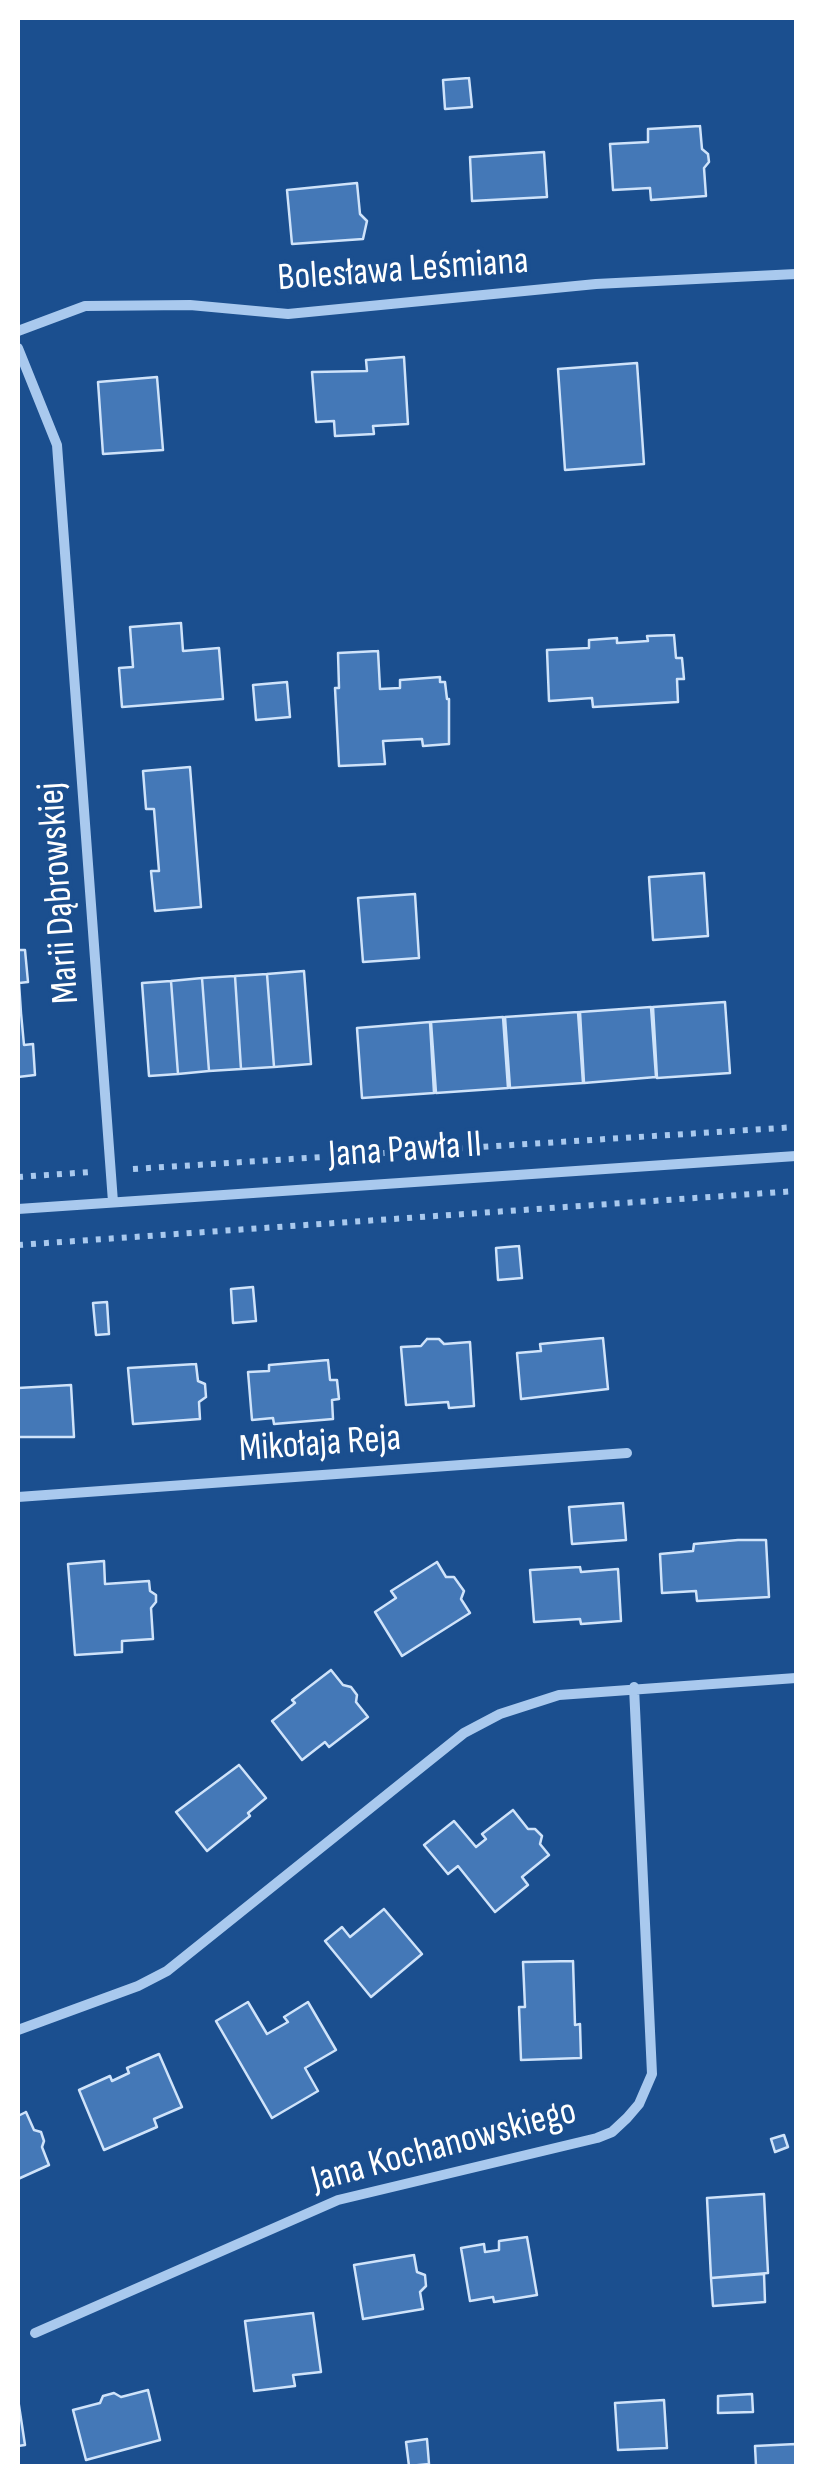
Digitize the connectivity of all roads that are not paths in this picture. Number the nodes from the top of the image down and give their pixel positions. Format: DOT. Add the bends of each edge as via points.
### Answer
graph roads {
  1 [pos="796,274"];
  2 [pos="18,331"];
  3 [pos="18,348"];
  4 [pos="796,1156"];
  5 [pos="113,1202"];
  6 [pos="18,1209"];
  7 [pos="627,1453"];
  8 [pos="18,1497"];
  9 [pos="796,1678"];
  10 [pos="634,1687"];
  11 [pos="18,2030"];
  12 [pos="36,2333"];
  1 -- 2 [label="street, Bolesława Leśmiana" via="596,284 288,314 190,305 85,306"];
  3 -- 5 [label="street, Marii Dąbrowskiej" via="57,445"];
  4 -- 5 [label="street, Jana Pawła II"];
  5 -- 6 [label="street, Jana Pawła II"];
  7 -- 8 [label="street, Mikołaja Reja"];
  9 -- 10 [label="street"];
  10 -- 11 [label="street" via="534,1701 464,1734 166,1971"];
  10 -- 12 [label="street, Jana Kochanowskiego" via="652,2074 627,2118 597,2138 338,2200"];
}
